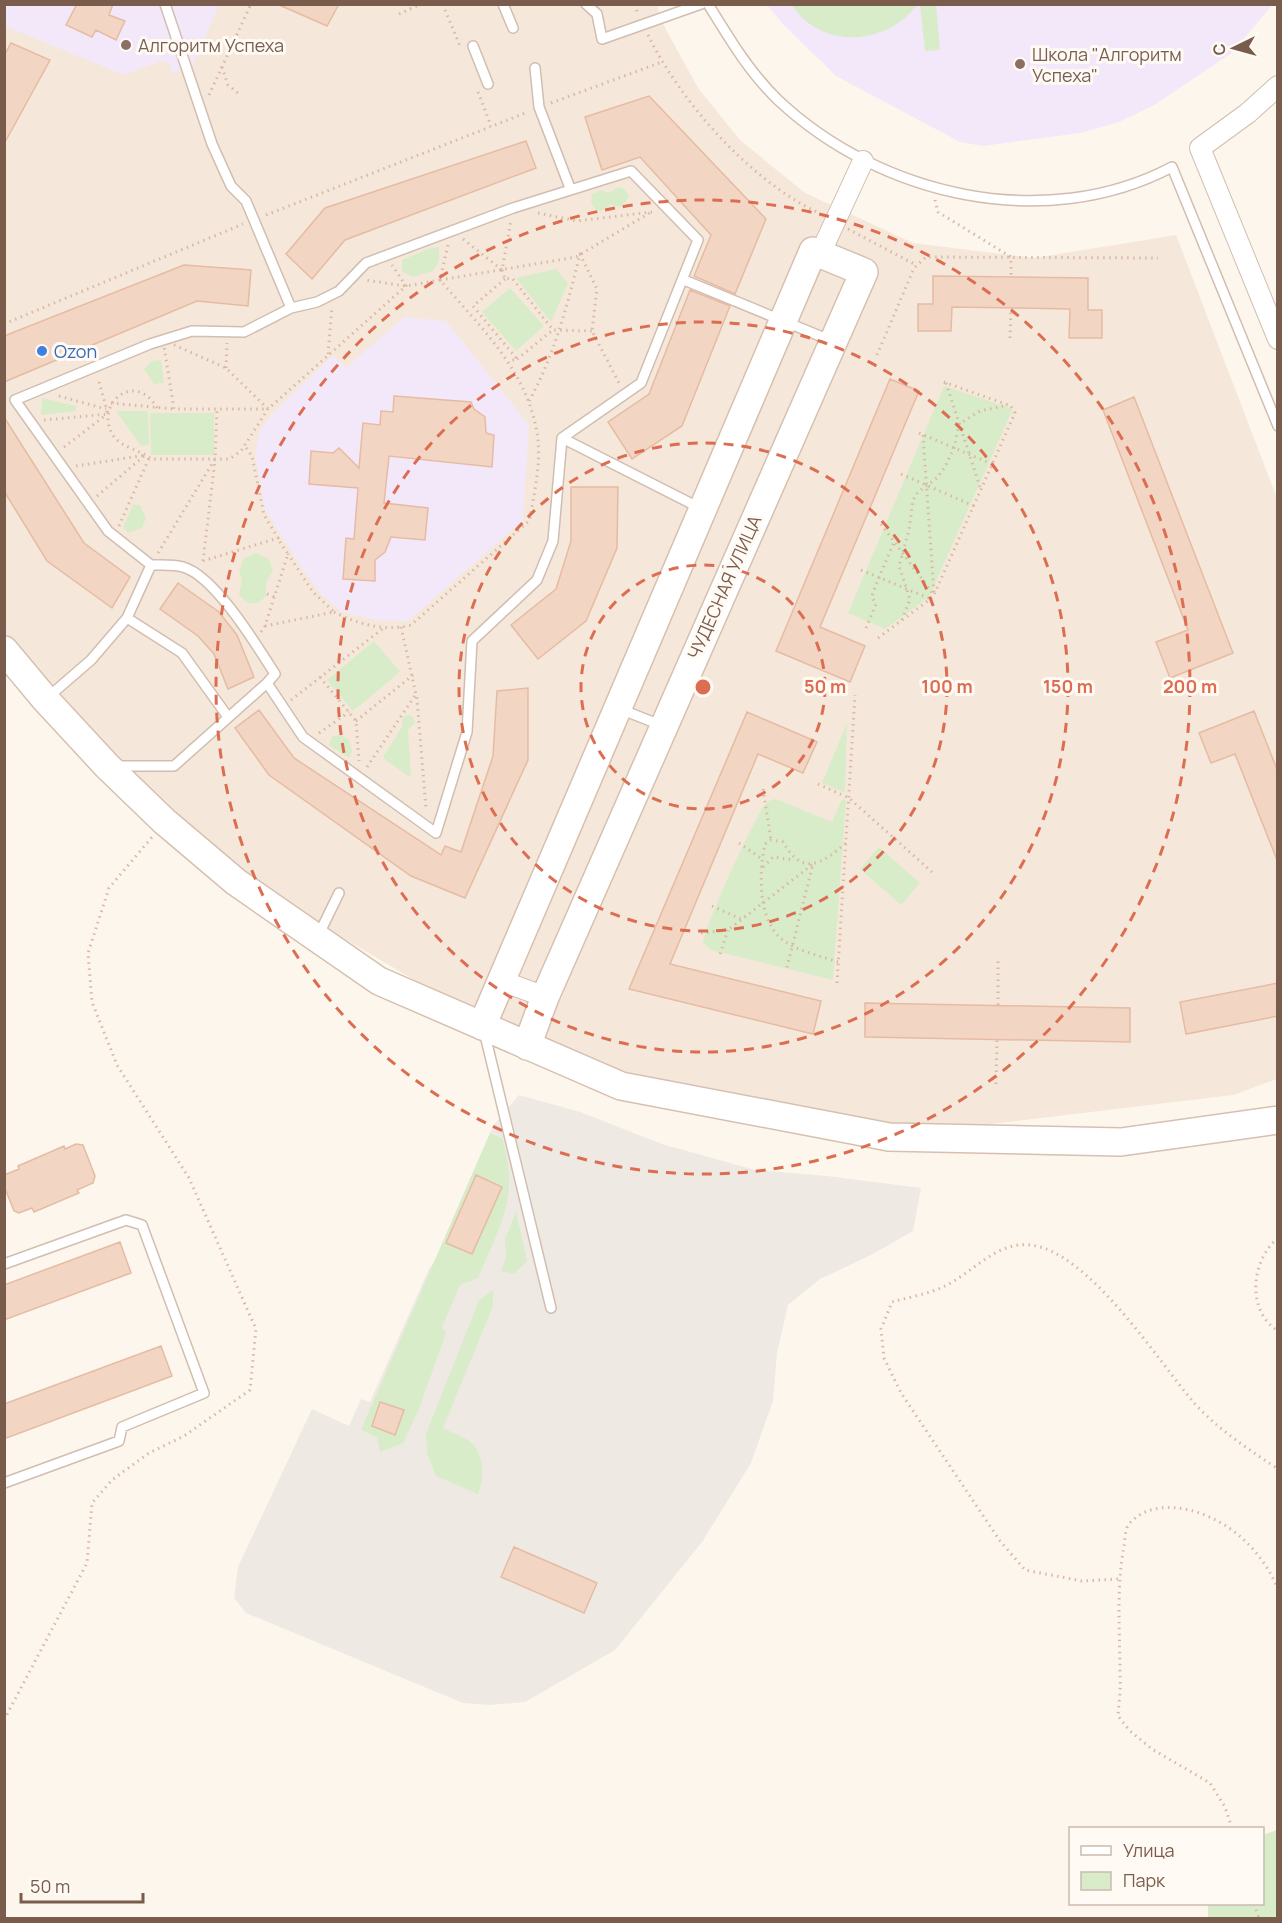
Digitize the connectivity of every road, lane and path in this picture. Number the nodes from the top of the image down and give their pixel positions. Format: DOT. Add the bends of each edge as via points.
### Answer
graph roads {
  1 [pos="165,4"];
  2 [pos="251,4"];
  3 [pos="421,4"];
  4 [pos="503,4"];
  5 [pos="586,4"];
  6 [pos="635,4"];
  7 [pos="701,4"];
  8 [pos="708,4"];
  9 [pos="399,14"];
  10 [pos="643,25"];
  11 [pos="513,28"];
  12 [pos="473,46"];
  13 [pos="662,62"];
  14 [pos="222,67"];
  15 [pos="535,68"];
  16 [pos="488,84"];
  17 [pos="1278,86"];
  18 [pos="238,93"];
  19 [pos="209,96"];
  20 [pos="539,107"];
  21 [pos="863,161"];
  22 [pos="570,188"];
  23 [pos="937,189"];
  24 [pos="664,205"];
  25 [pos="513,208"];
  26 [pos="652,212"];
  27 [pos="252,220"];
  28 [pos="835,222"];
  29 [pos="451,230"];
  30 [pos="580,254"];
  31 [pos="820,254"];
  32 [pos="385,255"];
  33 [pos="1011,257"];
  34 [pos="1158,258"];
  35 [pos="916,265"];
  36 [pos="502,270"];
  37 [pos="1011,277"];
  38 [pos="351,279"];
  39 [pos="505,279"];
  40 [pos="440,280"];
  41 [pos="684,280"];
  42 [pos="406,286"];
  43 [pos="333,294"];
  44 [pos="291,308"];
  45 [pos="1011,308"];
  46 [pos="1272,312"];
  47 [pos="782,320"];
  48 [pos="4,324"];
  49 [pos="553,330"];
  50 [pos="560,331"];
  51 [pos="592,331"];
  52 [pos="227,332"];
  53 [pos="1010,338"];
  54 [pos="1278,339"];
  55 [pos="163,340"];
  56 [pos="835,342"];
  57 [pos="877,355"];
  58 [pos="328,356"];
  59 [pos="517,359"];
  60 [pos="510,361"];
  61 [pos="95,367"];
  62 [pos="226,368"];
  63 [pos="940,381"];
  64 [pos="946,383"];
  65 [pos="40,390"];
  66 [pos="625,395"];
  67 [pos="529,401"];
  68 [pos="111,403"];
  69 [pos="1008,405"];
  70 [pos="157,408"];
  71 [pos="174,409"];
  72 [pos="217,409"];
  73 [pos="268,409"];
  74 [pos="107,412"];
  75 [pos="30,421"];
  76 [pos="959,424"];
  77 [pos="1278,426"];
  78 [pos="562,438"];
  79 [pos="245,445"];
  80 [pos="954,448"];
  81 [pos="54,454"];
  82 [pos="970,455"];
  83 [pos="147,456"];
  84 [pos="215,459"];
  85 [pos="992,464"];
  86 [pos="63,468"];
  87 [pos="901,474"];
  88 [pos="926,485"];
  89 [pos="981,490"];
  90 [pos="89,503"];
  91 [pos="974,506"];
  92 [pos="702,509"];
  93 [pos="881,524"];
  94 [pos="115,536"];
  95 [pos="278,538"];
  96 [pos="894,542"];
  97 [pos="255,545"];
  98 [pos="256,553"];
  99 [pos="903,553"];
  100 [pos="288,554"];
  101 [pos="203,561"];
  102 [pos="151,565"];
  103 [pos="861,570"];
  104 [pos="879,577"];
  105 [pos="201,578"];
  106 [pos="906,588"];
  107 [pos="267,594"];
  108 [pos="274,597"];
  109 [pos="933,597"];
  110 [pos="334,612"];
  111 [pos="127,618"];
  112 [pos="901,622"];
  113 [pos="265,626"];
  114 [pos="385,627"];
  115 [pos="401,627"];
  116 [pos="866,628"];
  117 [pos="878,638"];
  118 [pos="255,641"];
  119 [pos="4,650"];
  120 [pos="413,675"];
  121 [pos="320,677"];
  122 [pos="267,683"];
  123 [pos="416,694"];
  124 [pos="855,695"];
  125 [pos="45,699"];
  126 [pos="282,706"];
  127 [pos="618,708"];
  128 [pos="349,712"];
  129 [pos="228,717"];
  130 [pos="356,721"];
  131 [pos="663,726"];
  132 [pos="308,741"];
  133 [pos="107,766"];
  134 [pos="360,778"];
  135 [pos="818,784"];
  136 [pos="764,789"];
  137 [pos="849,798"];
  138 [pos="164,821"];
  139 [pos="427,826"];
  140 [pos="771,840"];
  141 [pos="739,843"];
  142 [pos="846,843"];
  143 [pos="762,859"];
  144 [pos="795,860"];
  145 [pos="813,864"];
  146 [pos="762,868"];
  147 [pos="932,872"];
  148 [pos="339,893"];
  149 [pos="764,902"];
  150 [pos="712,906"];
  151 [pos="742,919"];
  152 [pos="728,930"];
  153 [pos="701,933"];
  154 [pos="317,938"];
  155 [pos="793,945"];
  156 [pos="720,954"];
  157 [pos="998,958"];
  158 [pos="839,962"];
  159 [pos="786,970"];
  160 [pos="502,981"];
  161 [pos="837,983"];
  162 [pos="545,997"];
  163 [pos="998,1005"];
  164 [pos="482,1026"];
  165 [pos="997,1040"];
  166 [pos="527,1046"];
  167 [pos="996,1084"];
  168 [pos="1278,1120"];
  169 [pos="1278,1238"];
  170 [pos="4,1264"];
  171 [pos="551,1308"];
  172 [pos="1278,1331"];
  173 [pos="1278,1469"];
  174 [pos="4,1483"];
  175 [pos="1118,1579"];
  176 [pos="1278,1589"];
  177 [pos="4,1720"];
  178 [pos="1232,1827"];
  1 -- 27 [label="lane" via="212,144 231,186 246,201"];
  2 -- 14 [label="path"];
  3 -- 9 [label="path"];
  4 -- 11 [label="lane"];
  5 -- 10 [label="lane" via="597,14 602,39"];
  6 -- 10 [label="path"];
  7 -- 10 [label="lane"];
  8 -- 21 [label="lane" via="738,54 778,99 825,138"];
  10 -- 13 [label="path"];
  12 -- 16 [label="lane"];
  13 -- 20 [label="path"];
  13 -- 28 [label="path" via="751,168 797,203"];
  14 -- 18 [label="path" via="228,85"];
  14 -- 19 [label="path"];
  15 -- 20 [label="lane"];
  17 -- 46 [label="street" via="1248,114 1200,148"];
  20 -- 22 [label="lane"];
  20 -- 27 [label="path"];
  21 -- 23 [label="lane"];
  21 -- 28 [label="street"];
  22 -- 24 [label="lane" via="631,171"];
  22 -- 25 [label="lane"];
  23 -- 33 [label="path" via="938,212"];
  23 -- 77 [label="lane" via="985,198 1034,201 1130,186 1172,167"];
  24 -- 26 [label="path"];
  24 -- 41 [label="lane" via="698,240"];
  25 -- 26 [label="path" via="577,221"];
  25 -- 29 [label="lane"];
  25 -- 36 [label="path"];
  26 -- 30 [label="path"];
  27 -- 44 [label="lane"];
  27 -- 48 [label="path"];
  28 -- 31 [label="street"];
  28 -- 35 [label="path"];
  29 -- 32 [label="lane"];
  29 -- 36 [label="path"];
  29 -- 40 [label="path"];
  30 -- 36 [label="path"];
  30 -- 50 [label="path"];
  30 -- 51 [label="path" via="597,289"];
  31 -- 47 [label="street" via="813,250"];
  31 -- 56 [label="street, ЧУДЕСНАЯ УЛИЦА" via="864,272"];
  32 -- 38 [label="lane" via="366,263"];
  32 -- 42 [label="path"];
  33 -- 34 [label="path"];
  33 -- 35 [label="path" via="931,256"];
  33 -- 37 [label="path"];
  35 -- 57 [label="path"];
  36 -- 39 [label="path"];
  36 -- 40 [label="path"];
  38 -- 42 [label="path"];
  38 -- 43 [label="lane"];
  39 -- 49 [label="path" via="512,278"];
  39 -- 59 [label="path" via="473,306"];
  40 -- 42 [label="path"];
  40 -- 60 [label="path"];
  41 -- 47 [label="lane"];
  41 -- 66 [label="lane" via="641,383"];
  42 -- 58 [label="path"];
  43 -- 44 [label="lane"];
  43 -- 58 [label="path"];
  44 -- 52 [label="lane" via="244,332"];
  45 -- 53 [label="path"];
  46 -- 54 [label="street"];
  47 -- 56 [label="lane"];
  47 -- 92 [label="street"];
  49 -- 50 [label="path"];
  49 -- 59 [label="path"];
  50 -- 51 [label="path"];
  50 -- 67 [label="path" via="547,369"];
  51 -- 66 [label="path"];
  52 -- 55 [label="lane" via="192,332"];
  52 -- 62 [label="path"];
  55 -- 61 [label="lane"];
  55 -- 62 [label="path"];
  55 -- 71 [label="path"];
  56 -- 131 [label="street, ЧУДЕСНАЯ УЛИЦА"];
  58 -- 73 [label="path"];
  59 -- 60 [label="path"];
  60 -- 67 [label="path"];
  61 -- 65 [label="lane"];
  61 -- 74 [label="path"];
  62 -- 73 [label="path"];
  63 -- 64 [label="path"];
  64 -- 69 [label="path"];
  64 -- 76 [label="path"];
  65 -- 74 [label="path"];
  65 -- 75 [label="lane" via="15,400"];
  66 -- 78 [label="lane"];
  67 -- 115 [label="path" via="538,435 530,520 411,625"];
  68 -- 70 [label="path"];
  68 -- 70 [label="path" via="119,394 142,392"];
  68 -- 74 [label="path"];
  69 -- 76 [label="path" via="980,411"];
  69 -- 85 [label="path" via="1015,413"];
  70 -- 71 [label="path"];
  71 -- 72 [label="path"];
  72 -- 73 [label="path"];
  72 -- 84 [label="path"];
  73 -- 79 [label="path"];
  74 -- 75 [label="path"];
  74 -- 81 [label="path"];
  74 -- 83 [label="path" via="114,436"];
  75 -- 81 [label="lane"];
  76 -- 80 [label="path"];
  76 -- 82 [label="path"];
  78 -- 92 [label="lane"];
  78 -- 139 [label="lane" via="554,541 537,580 472,641 467,732 436,833"];
  79 -- 84 [label="path" via="229,459"];
  79 -- 95 [label="path" via="252,456 264,515"];
  80 -- 82 [label="path"];
  80 -- 88 [label="path" via="941,473"];
  80 -- 88 [label="path" via="921,434"];
  81 -- 86 [label="lane"];
  82 -- 85 [label="path"];
  82 -- 89 [label="path"];
  83 -- 84 [label="path"];
  83 -- 86 [label="path"];
  83 -- 90 [label="path"];
  83 -- 94 [label="path"];
  84 -- 101 [label="path"];
  84 -- 102 [label="path"];
  85 -- 89 [label="path"];
  86 -- 90 [label="lane"];
  87 -- 88 [label="path"];
  88 -- 91 [label="path"];
  88 -- 99 [label="path" via="913,500"];
  88 -- 109 [label="path"];
  89 -- 91 [label="path"];
  90 -- 94 [label="lane"];
  91 -- 109 [label="path"];
  92 -- 127 [label="street"];
  93 -- 96 [label="path"];
  94 -- 102 [label="lane"];
  95 -- 97 [label="path"];
  95 -- 100 [label="path"];
  96 -- 99 [label="path"];
  96 -- 104 [label="path"];
  97 -- 98 [label="path"];
  97 -- 101 [label="path"];
  99 -- 106 [label="path" via="899,571"];
  99 -- 109 [label="path"];
  100 -- 108 [label="path"];
  100 -- 110 [label="path" via="313,592"];
  101 -- 105 [label="path"];
  102 -- 105 [label="lane" via="181,566"];
  102 -- 111 [label="lane"];
  103 -- 104 [label="path"];
  104 -- 106 [label="path"];
  104 -- 116 [label="path" via="872,595 876,604"];
  105 -- 118 [label="lane"];
  106 -- 109 [label="path"];
  106 -- 112 [label="path" via="910,602"];
  107 -- 108 [label="path"];
  108 -- 113 [label="path"];
  109 -- 112 [label="path"];
  110 -- 113 [label="path"];
  110 -- 114 [label="path" via="351,621"];
  111 -- 125 [label="lane" via="91,660"];
  111 -- 129 [label="lane" via="182,653"];
  112 -- 117 [label="path"];
  113 -- 118 [label="path"];
  114 -- 115 [label="path"];
  114 -- 121 [label="path"];
  115 -- 120 [label="path"];
  118 -- 122 [label="lane" via="275,674"];
  119 -- 125 [label="street"];
  120 -- 123 [label="path"];
  120 -- 130 [label="path"];
  121 -- 126 [label="path"];
  121 -- 128 [label="path"];
  122 -- 126 [label="lane"];
  122 -- 129 [label="lane"];
  123 -- 134 [label="path"];
  123 -- 139 [label="path"];
  124 -- 137 [label="path"];
  125 -- 133 [label="street"];
  126 -- 132 [label="lane"];
  127 -- 131 [label="lane"];
  127 -- 160 [label="street"];
  128 -- 130 [label="path"];
  128 -- 132 [label="path"];
  129 -- 133 [label="lane" via="174,766"];
  130 -- 134 [label="path"];
  131 -- 162 [label="street, ЧУДЕСНАЯ УЛИЦА"];
  132 -- 134 [label="lane"];
  133 -- 138 [label="street"];
  134 -- 139 [label="lane"];
  135 -- 137 [label="path"];
  136 -- 140 [label="path"];
  137 -- 142 [label="path"];
  137 -- 147 [label="path"];
  138 -- 154 [label="street" via="236,882"];
  138 -- 177 [label="path" via="109,888 88,953 92,1002 117,1065 189,1178 256,1329 250,1390 184,1436 149,1453 112,1480 92,1503 87,1563"];
  140 -- 143 [label="path" via="765,843"];
  140 -- 144 [label="path" via="783,842"];
  141 -- 143 [label="path"];
  142 -- 145 [label="path" via="828,859"];
  142 -- 158 [label="path"];
  143 -- 146 [label="path"];
  144 -- 145 [label="path"];
  144 -- 146 [label="path" via="773,857"];
  145 -- 149 [label="path"];
  145 -- 155 [label="path"];
  146 -- 149 [label="path"];
  148 -- 154 [label="lane"];
  149 -- 151 [label="path"];
  149 -- 155 [label="path" via="773,929"];
  150 -- 151 [label="path"];
  151 -- 152 [label="path"];
  152 -- 153 [label="path"];
  152 -- 156 [label="path"];
  154 -- 164 [label="street" via="379,981"];
  155 -- 158 [label="path"];
  155 -- 159 [label="path"];
  157 -- 163 [label="path"];
  158 -- 161 [label="path"];
  160 -- 162 [label="street"];
  160 -- 164 [label="street"];
  162 -- 166 [label="street, ЧУДЕСНАЯ УЛИЦА"];
  164 -- 166 [label="street"];
  164 -- 171 [label="lane"];
  165 -- 167 [label="path"];
  166 -- 168 [label="street" via="621,1086 889,1137 1121,1143"];
  169 -- 172 [label="path" via="1259,1263 1255,1283 1260,1311 1268,1325"];
  170 -- 174 [label="lane" via="126,1220 142,1225 204,1393 122,1427 119,1441"];
  173 -- 175 [label="path" via="1223,1432 1195,1403 1130,1318 1057,1254 1029,1245 1002,1249 944,1286 892,1302 881,1329 884,1358 901,1393 1000,1541 1025,1570 1082,1581"];
  175 -- 176 [label="path" via="1127,1526 1142,1513 1171,1506 1216,1519 1247,1541"];
  175 -- 178 [label="path" via="1118,1716 1152,1749 1210,1783"];
}
